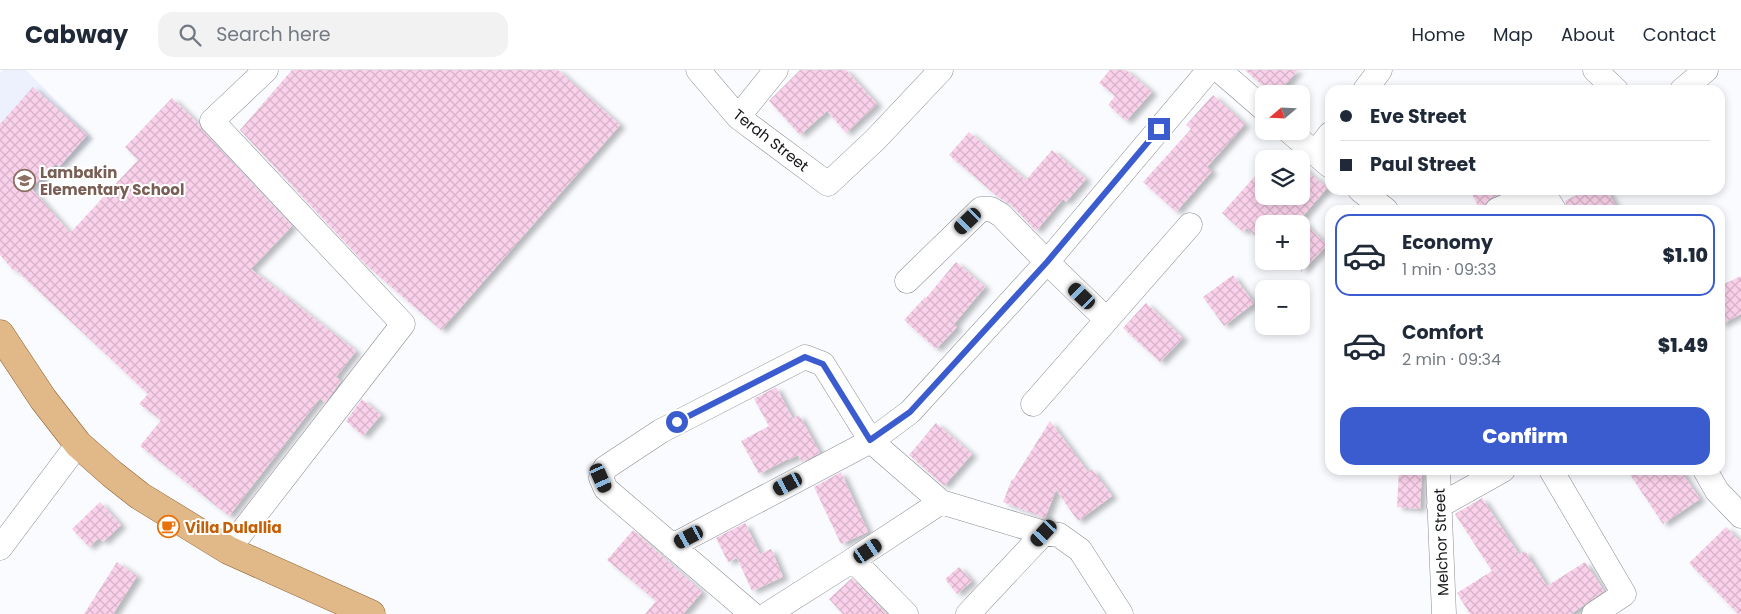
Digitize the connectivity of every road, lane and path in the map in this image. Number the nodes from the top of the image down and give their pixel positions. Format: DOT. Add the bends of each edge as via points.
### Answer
graph roads {
  1 [pos="266,70"];
  2 [pos="698,70"];
  3 [pos="776,70"];
  4 [pos="942,70"];
  5 [pos="1209,70"];
  6 [pos="1218,70"];
  7 [pos="1380,70"];
  8 [pos="1594,70"];
  9 [pos="1706,70"];
  10 [pos="1369,85"];
  11 [pos="1610,85"];
  12 [pos="1688,85"];
  13 [pos="1255,102"];
  14 [pos="738,117"];
  15 [pos="1299,140"];
  16 [pos="1322,160"];
  17 [pos="1366,195"];
  18 [pos="1532,195"];
  19 [pos="1380,205"];
  20 [pos="1508,205"];
  21 [pos="1190,225"];
  22 [pos="1047,262"];
  23 [pos="907,281"];
  24 [pos="1106,319"];
  25 [pos="0,334"];
  26 [pos="1033,404"];
  27 [pos="870,440"];
  28 [pos="78,444"];
  29 [pos="1438,475"];
  30 [pos="1494,475"];
  31 [pos="1554,475"];
  32 [pos="1707,475"];
  33 [pos="941,502"];
  34 [pos="1440,506"];
  35 [pos="11,516"];
  36 [pos="1741,516"];
  37 [pos="1044,533"];
  38 [pos="672,546"];
  39 [pos="0,548"];
  40 [pos="228,550"];
  41 [pos="853,560"];
  42 [pos="359,611"];
  43 [pos="752,614"];
  44 [pos="768,614"];
  45 [pos="906,614"];
  46 [pos="968,614"];
  47 [pos="1121,614"];
  48 [pos="1444,614"];
  49 [pos="1594,614"];
  1 -- 40 [label="street" via="212,121 403,324"];
  2 -- 14 [label="street, Terah Street"];
  3 -- 14 [label="street"];
  4 -- 14 [label="street, Terah Street" via="828,184"];
  5 -- 22 [label="street"];
  6 -- 13 [label="street"];
  7 -- 10 [label="street"];
  8 -- 11 [label="street"];
  9 -- 12 [label="street"];
  15 -- 16 [label="street"];
  17 -- 19 [label="street"];
  18 -- 20 [label="street"];
  21 -- 24 [label="street"];
  22 -- 23 [label="street" via="1001,215 991,209 980,209"];
  22 -- 24 [label="street"];
  22 -- 27 [label="street" via="910,412"];
  24 -- 26 [label="street"];
  25 -- 28 [label="main road" via="42,399"];
  27 -- 33 [label="street"];
  27 -- 38 [label="street"];
  27 -- 38 [label="street" via="823,364 805,357 661,431 605,468 601,478 606,489"];
  28 -- 35 [label="street"];
  28 -- 40 [label="main road" via="140,496"];
  29 -- 34 [label="street, Melchor Street"];
  30 -- 34 [label="street"];
  31 -- 49 [label="street" via="1624,594"];
  32 -- 36 [label="street" via="1717,491"];
  33 -- 37 [label="street"];
  33 -- 41 [label="street"];
  34 -- 48 [label="street, Melchor Street"];
  35 -- 39 [label="street"];
  37 -- 46 [label="street"];
  37 -- 47 [label="street" via="1059,535 1080,550"];
  38 -- 43 [label="street"];
  40 -- 42 [label="main road"];
  41 -- 44 [label="street"];
  41 -- 45 [label="street"];
}
